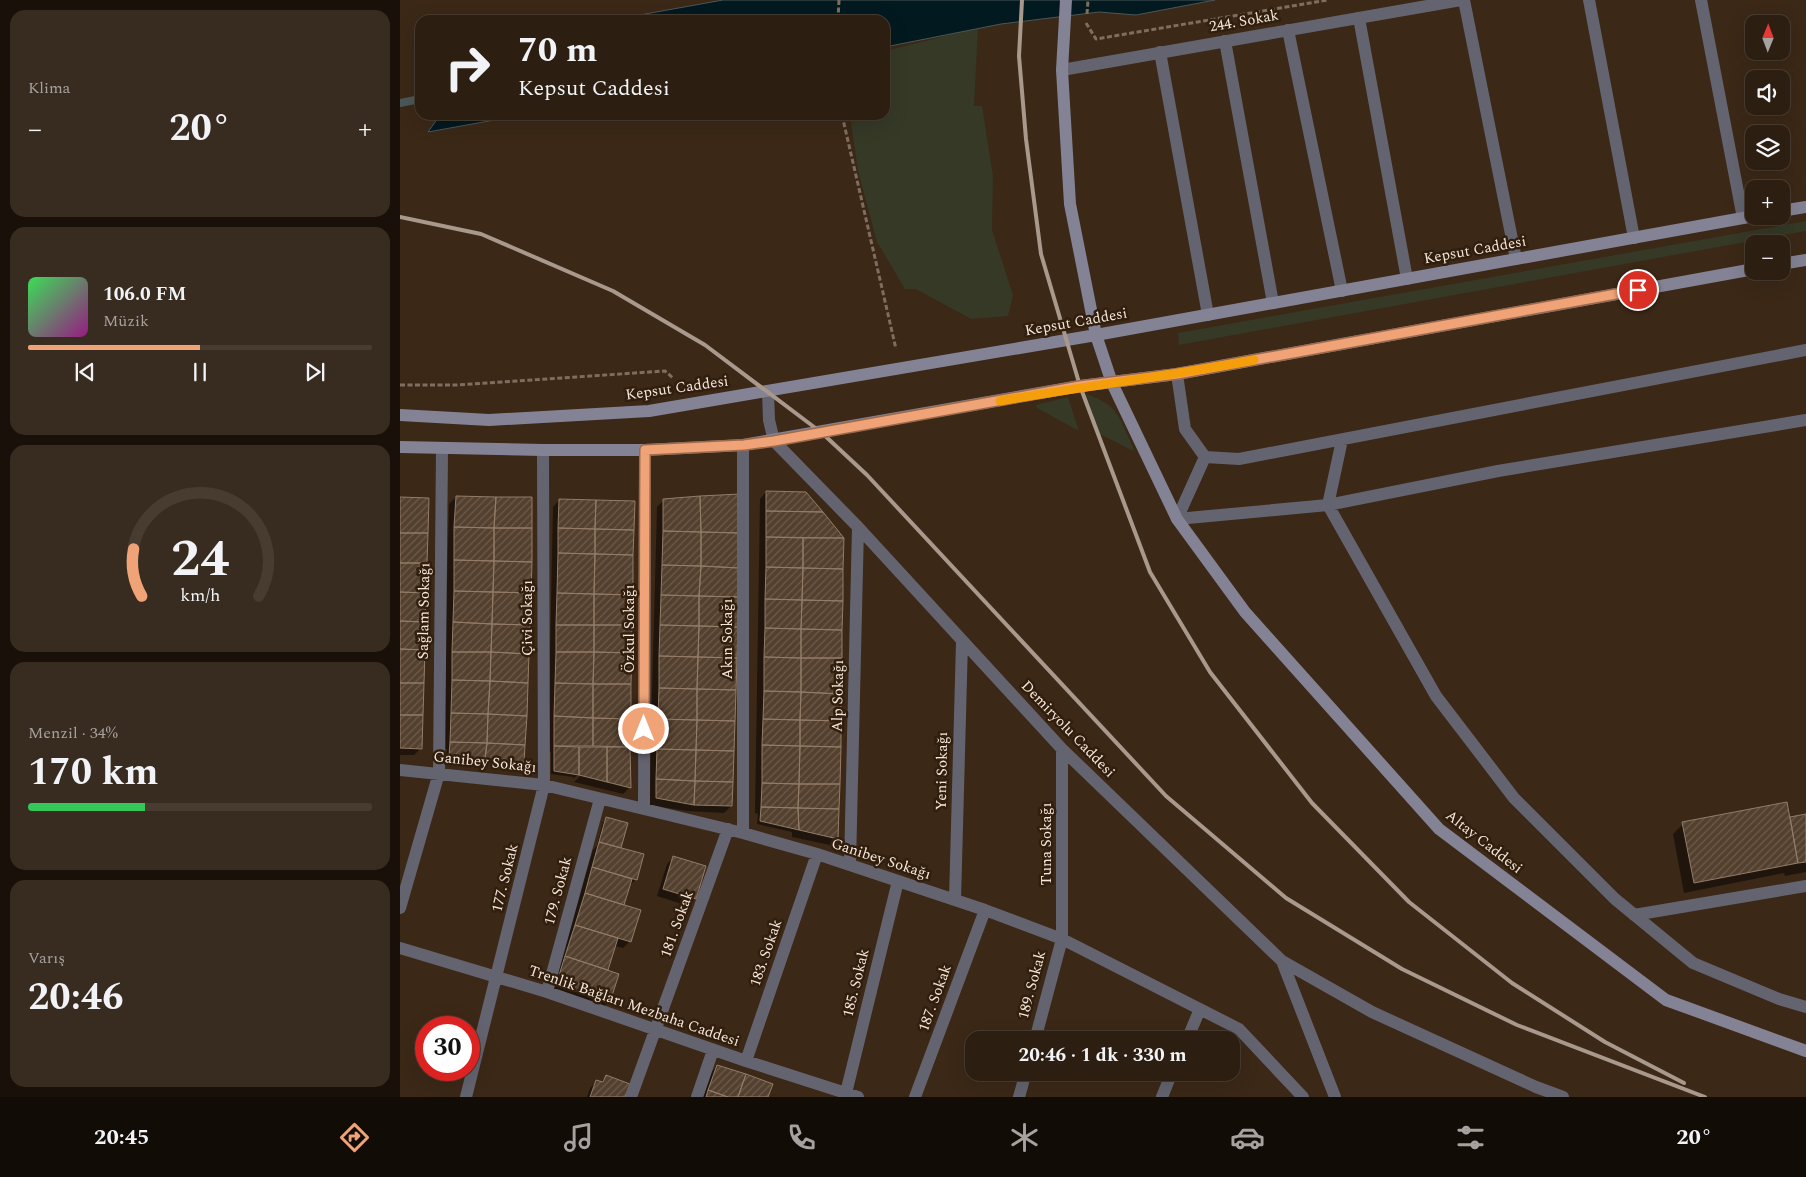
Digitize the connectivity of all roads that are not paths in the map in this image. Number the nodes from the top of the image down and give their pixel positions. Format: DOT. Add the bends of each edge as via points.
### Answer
graph roads {
  1 [pos="1463,0"];
  2 [pos="1589,0"];
  3 [pos="1701,0"];
  4 [pos="1066,3"];
  5 [pos="1359,18"];
  6 [pos="1288,30"];
  7 [pos="1225,41"];
  8 [pos="1160,52"];
  9 [pos="1062,70"];
  10 [pos="1745,203"];
  11 [pos="1806,207"];
  12 [pos="1790,210"];
  13 [pos="1745,218"];
  14 [pos="1634,238"];
  15 [pos="1516,259"];
  16 [pos="1806,260"];
  17 [pos="1790,263"];
  18 [pos="1745,271"];
  19 [pos="1407,279"];
  20 [pos="1342,291"];
  21 [pos="1273,303"];
  22 [pos="1208,315"];
  23 [pos="1096,335"];
  24 [pos="1806,350"];
  25 [pos="1177,374"];
  26 [pos="1112,383"];
  27 [pos="768,391"];
  28 [pos="400,415"];
  29 [pos="1806,420"];
  30 [pos="1342,440"];
  31 [pos="774,441"];
  32 [pos="744,445"];
  33 [pos="400,448"];
  34 [pos="442,450"];
  35 [pos="543,450"];
  36 [pos="645,450"];
  37 [pos="1205,457"];
  38 [pos="1328,505"];
  39 [pos="1177,518"];
  40 [pos="858,527"];
  41 [pos="962,642"];
  42 [pos="1062,749"];
  43 [pos="400,770"];
  44 [pos="439,773"];
  45 [pos="544,785"];
  46 [pos="600,799"];
  47 [pos="644,809"];
  48 [pos="728,829"];
  49 [pos="743,833"];
  50 [pos="817,854"];
  51 [pos="850,865"];
  52 [pos="898,881"];
  53 [pos="1806,886"];
  54 [pos="955,900"];
  55 [pos="400,908"];
  56 [pos="985,910"];
  57 [pos="1634,915"];
  58 [pos="1062,939"];
  59 [pos="400,948"];
  60 [pos="1282,961"];
  61 [pos="497,978"];
  62 [pos="547,992"];
  63 [pos="1806,1007"];
  64 [pos="1200,1009"];
  65 [pos="656,1029"];
  66 [pos="1037,1031"];
  67 [pos="1191,1031"];
  68 [pos="713,1050"];
  69 [pos="1806,1051"];
  70 [pos="746,1061"];
  71 [pos="1023,1081"];
  72 [pos="1168,1081"];
  73 [pos="852,1095"];
  74 [pos="466,1097"];
  75 [pos="631,1097"];
  76 [pos="697,1097"];
  77 [pos="915,1097"];
  78 [pos="1019,1097"];
  79 [pos="1162,1097"];
  80 [pos="1302,1097"];
  81 [pos="1334,1097"];
  82 [pos="1563,1097"];
  1 -- 5 [label="street, 244. Sokak"];
  1 -- 15 [label="street"];
  2 -- 14 [label="street"];
  3 -- 10 [label="street"];
  4 -- 9 [label="main road, Altay Caddesi"];
  5 -- 6 [label="street, 244. Sokak"];
  5 -- 19 [label="street"];
  6 -- 7 [label="street, 244. Sokak"];
  6 -- 20 [label="street"];
  7 -- 8 [label="street, 244. Sokak"];
  7 -- 21 [label="street"];
  8 -- 9 [label="street, 244. Sokak"];
  8 -- 22 [label="street"];
  9 -- 23 [label="main road, Altay Caddesi" via="1070,204"];
  11 -- 12 [label="main road"];
  13 -- 14 [label="main road, Kepsut Caddesi"];
  14 -- 15 [label="main road, Kepsut Caddesi"];
  15 -- 19 [label="main road, Kepsut Caddesi"];
  16 -- 17 [label="main road"];
  18 -- 25 [label="main road"];
  19 -- 20 [label="main road, Kepsut Caddesi"];
  20 -- 21 [label="main road, Kepsut Caddesi"];
  21 -- 22 [label="main road, Kepsut Caddesi"];
  22 -- 23 [label="main road, Kepsut Caddesi"];
  23 -- 26 [label="main road, Altay Caddesi"];
  23 -- 27 [label="main road, Kepsut Caddesi"];
  24 -- 30 [label="street"];
  25 -- 26 [label="main road"];
  25 -- 37 [label="street" via="1185,429"];
  26 -- 31 [label="main road"];
  26 -- 39 [label="main road, Altay Caddesi"];
  27 -- 28 [label="main road, Kepsut Caddesi" via="639,411 489,420"];
  27 -- 31 [label="street"];
  29 -- 38 [label="street" via="1498,470"];
  30 -- 37 [label="street" via="1239,459"];
  30 -- 38 [label="street"];
  31 -- 32 [label="main road"];
  31 -- 40 [label="street, Demiryolu Caddesi"];
  32 -- 36 [label="main road"];
  32 -- 49 [label="street, Akın Sokağı"];
  33 -- 34 [label="main road"];
  34 -- 35 [label="main road"];
  34 -- 44 [label="street, Sağlam Sokağı"];
  35 -- 36 [label="main road"];
  35 -- 45 [label="street, Çivi Sokağı"];
  36 -- 47 [label="street, Özkul Sokağı"];
  37 -- 39 [label="street"];
  38 -- 39 [label="street"];
  38 -- 57 [label="street" via="1436,696 1514,798"];
  39 -- 69 [label="main road, Altay Caddesi" via="1246,612 1439,829 1666,1000"];
  40 -- 41 [label="street, Demiryolu Caddesi"];
  40 -- 51 [label="street, Alp Sokağı"];
  41 -- 42 [label="street, Demiryolu Caddesi"];
  41 -- 54 [label="street, Yeni Sokağı"];
  42 -- 58 [label="street, Tuna Sokağı"];
  42 -- 60 [label="street, Demiryolu Caddesi"];
  43 -- 44 [label="street, Ganibey Sokağı"];
  44 -- 45 [label="street, Ganibey Sokağı"];
  44 -- 55 [label="street, Sağlam Sokağı"];
  45 -- 46 [label="street, Ganibey Sokağı"];
  45 -- 61 [label="street, 177. Sokak"];
  46 -- 47 [label="street, Ganibey Sokağı"];
  46 -- 62 [label="street, 179. Sokak"];
  47 -- 48 [label="street, Ganibey Sokağı"];
  48 -- 49 [label="street, Ganibey Sokağı"];
  48 -- 65 [label="street, 181. Sokak"];
  49 -- 50 [label="street, Ganibey Sokağı"];
  50 -- 51 [label="street, Ganibey Sokağı"];
  50 -- 70 [label="street, 183. Sokak"];
  51 -- 52 [label="street, Ganibey Sokağı"];
  52 -- 54 [label="street, Ganibey Sokağı"];
  52 -- 73 [label="street, 185. Sokak"];
  53 -- 57 [label="street"];
  54 -- 56 [label="street, Ganibey Sokağı"];
  56 -- 58 [label="street, Ganibey Sokağı"];
  56 -- 77 [label="street, 187. Sokak"];
  57 -- 63 [label="street" via="1693,963"];
  58 -- 64 [label="street, Ganibey Sokağı"];
  58 -- 66 [label="street, 189. Sokak"];
  59 -- 61 [label="street, Trenlik Bağları Mezbaha Caddesi"];
  60 -- 81 [label="street, Demiryolu Caddesi"];
  60 -- 82 [label="street" via="1372,1012"];
  61 -- 62 [label="street, Trenlik Bağları Mezbaha Caddesi"];
  61 -- 74 [label="street, 177. Sokak"];
  62 -- 65 [label="street, Trenlik Bağları Mezbaha Caddesi"];
  64 -- 67 [label="street"];
  64 -- 80 [label="street, Ganibey Sokağı" via="1240,1030"];
  65 -- 68 [label="street, Trenlik Bağları Mezbaha Caddesi"];
  65 -- 75 [label="street, 181. Sokak"];
  68 -- 70 [label="street, Trenlik Bağları Mezbaha Caddesi"];
  68 -- 76 [label="street"];
  70 -- 73 [label="street, Trenlik Bağları Mezbaha Caddesi"];
  71 -- 78 [label="street"];
  72 -- 79 [label="street"];
}
